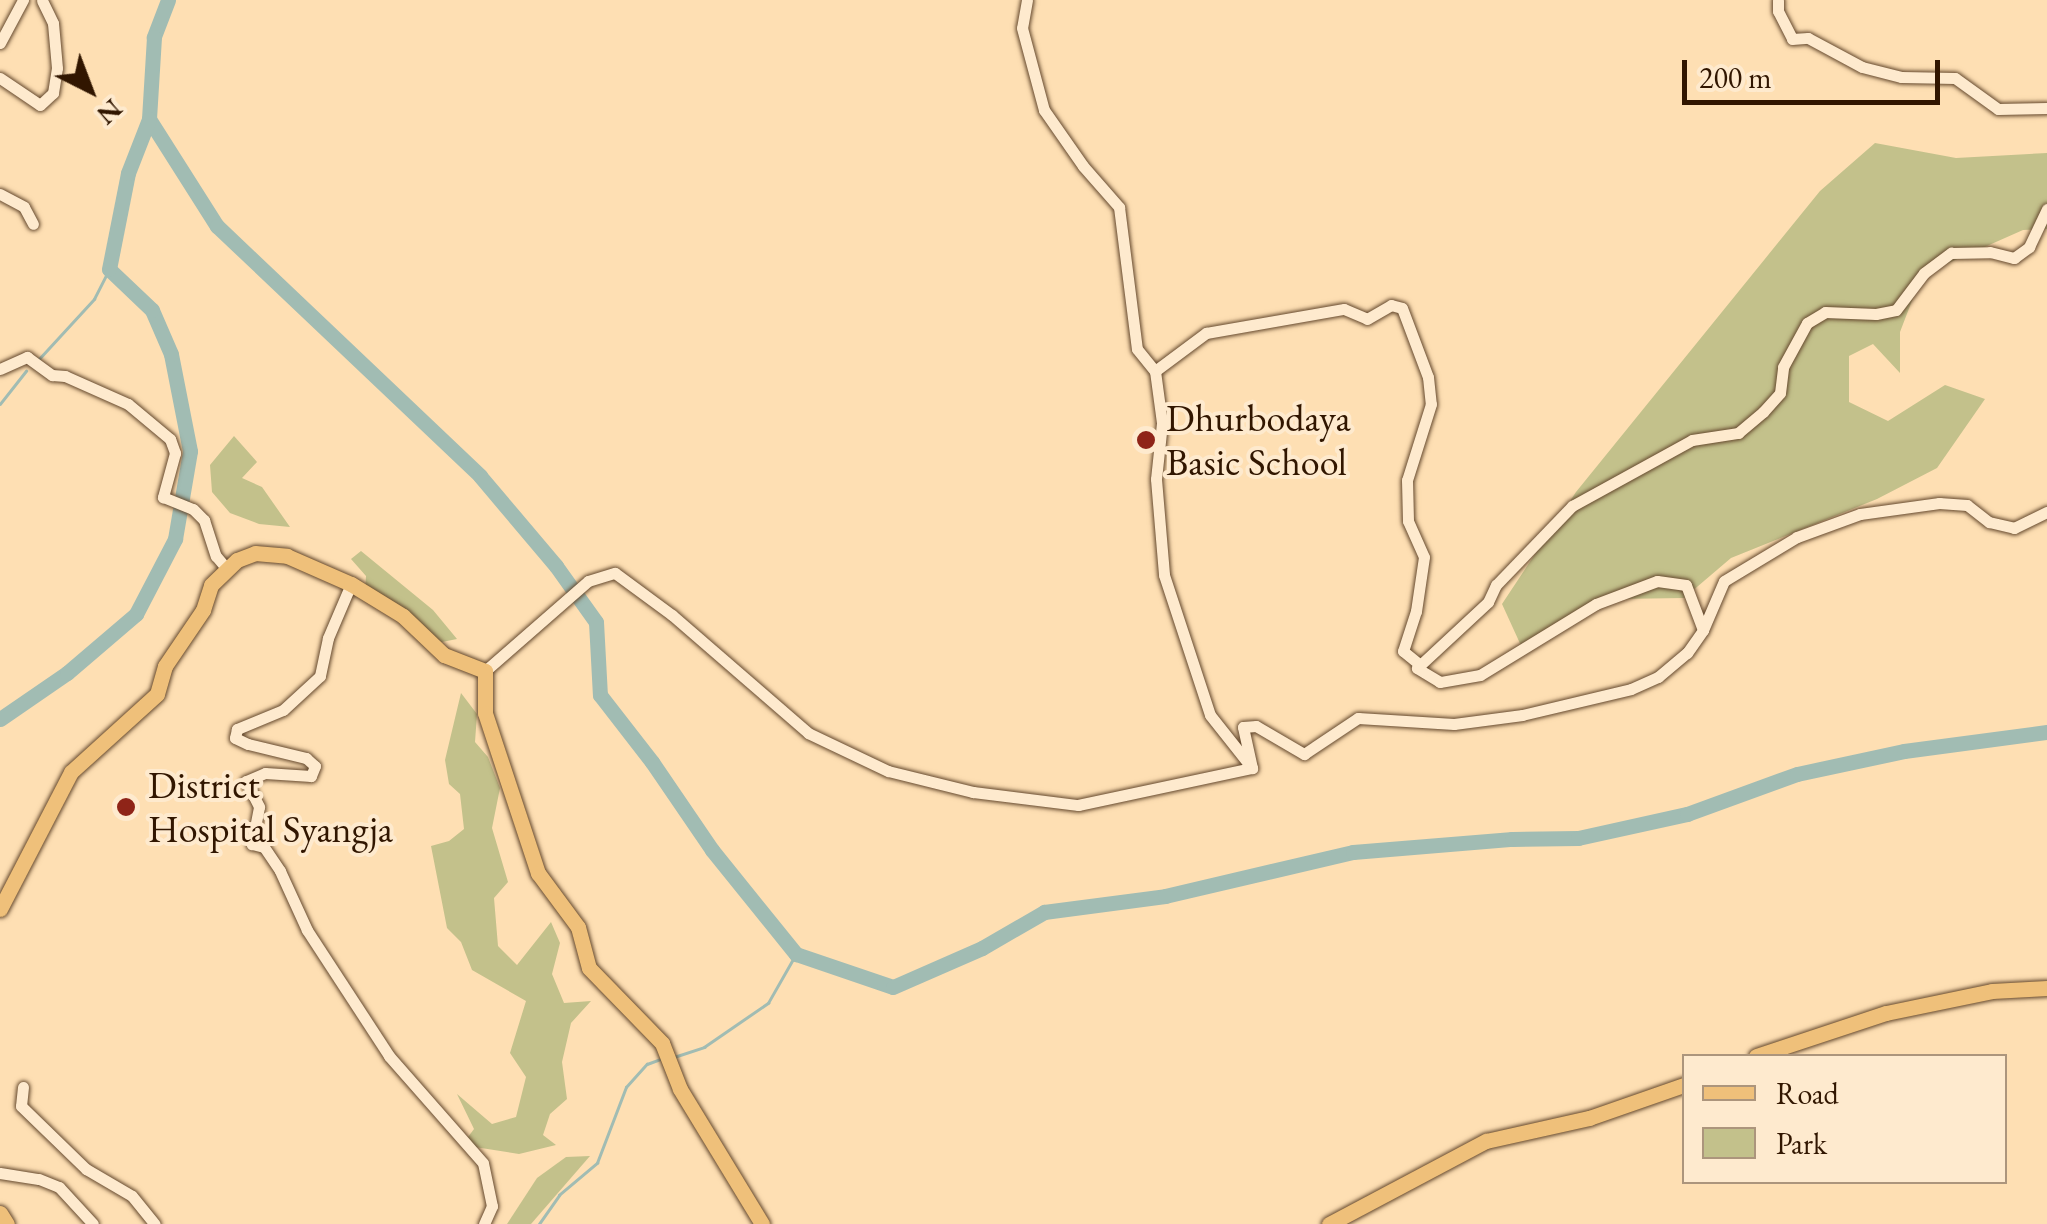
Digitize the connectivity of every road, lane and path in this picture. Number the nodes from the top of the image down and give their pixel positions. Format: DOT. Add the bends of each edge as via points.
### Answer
graph roads {
  1 [pos="4,0"];
  2 [pos="42,0"];
  3 [pos="1027,0"];
  4 [pos="1778,0"];
  5 [pos="20,6"];
  6 [pos="0,43"];
  7 [pos="0,78"];
  8 [pos="2047,108"];
  9 [pos="0,194"];
  10 [pos="2047,209"];
  11 [pos="33,224"];
  12 [pos="0,369"];
  13 [pos="1156,371"];
  14 [pos="2047,512"];
  15 [pos="227,568"];
  16 [pos="351,584"];
  17 [pos="1703,630"];
  18 [pos="1420,664"];
  19 [pos="487,668"];
  20 [pos="1252,768"];
  21 [pos="0,909"];
  22 [pos="2047,988"];
  23 [pos="1762,1054"];
  24 [pos="1682,1086"];
  25 [pos="23,1087"];
  26 [pos="0,1173"];
  27 [pos="0,1213"];
  28 [pos="6,1224"];
  29 [pos="93,1224"];
  30 [pos="155,1224"];
  31 [pos="484,1224"];
  32 [pos="762,1224"];
  33 [pos="1329,1224"];
  1 -- 5 [label="street"];
  2 -- 7 [label="street" via="53,23 53,94 40,105"];
  3 -- 13 [label="street" via="1022,28 1034,84 1044,110 1119,207 1137,349"];
  4 -- 8 [label="street" via="1792,39 1808,38 1862,67 1901,77 1954,78 1998,109"];
  5 -- 6 [label="street"];
  9 -- 11 [label="street" via="24,207"];
  10 -- 18 [label="street" via="2029,247 2014,258 1951,253 1924,273 1896,310 1825,312 1807,322 1783,367 1780,393 1762,412 1738,433 1692,440 1572,506 1496,585 1488,602"];
  12 -- 15 [label="street" via="27,358 52,375 128,404 175,447 163,497 204,520"];
  13 -- 18 [label="street" via="1206,333 1344,309 1366,320 1391,305 1402,308 1428,376 1431,404 1407,480 1408,521 1424,556 1404,652"];
  13 -- 20 [label="street" via="1164,575 1210,715"];
  14 -- 17 [label="street" via="2014,528 1989,522 1967,505 1940,502 1860,514 1797,537 1724,581"];
  15 -- 16 [label="main road" via="255,553 287,556"];
  15 -- 21 [label="main road" via="165,666 157,694 71,772"];
  16 -- 19 [label="main road" via="403,616 444,655"];
  16 -- 31 [label="street" via="320,676 283,710 237,729 236,738 248,744 316,766 310,776 265,774 246,781 259,806 252,844 264,847 280,871 307,930 388,1056 483,1164 492,1206"];
  17 -- 18 [label="street" via="1686,585 1657,581 1596,604 1480,674 1440,682 1425,677"];
  17 -- 20 [label="street" via="1687,653 1631,689 1522,715 1454,724 1358,718 1304,754 1256,726 1243,727"];
  19 -- 20 [label="street" via="588,581 615,573 808,733 888,771 973,792 1078,805"];
  19 -- 32 [label="main road" via="485,713 538,872 578,927 590,968 662,1043"];
  22 -- 23 [label="main road" via="1992,991 1886,1012"];
  24 -- 33 [label="main road" via="1589,1118 1486,1141"];
  25 -- 30 [label="street" via="21,1106 86,1169 132,1196"];
  26 -- 29 [label="street" via="59,1187"];
  27 -- 28 [label="main road"];
}
